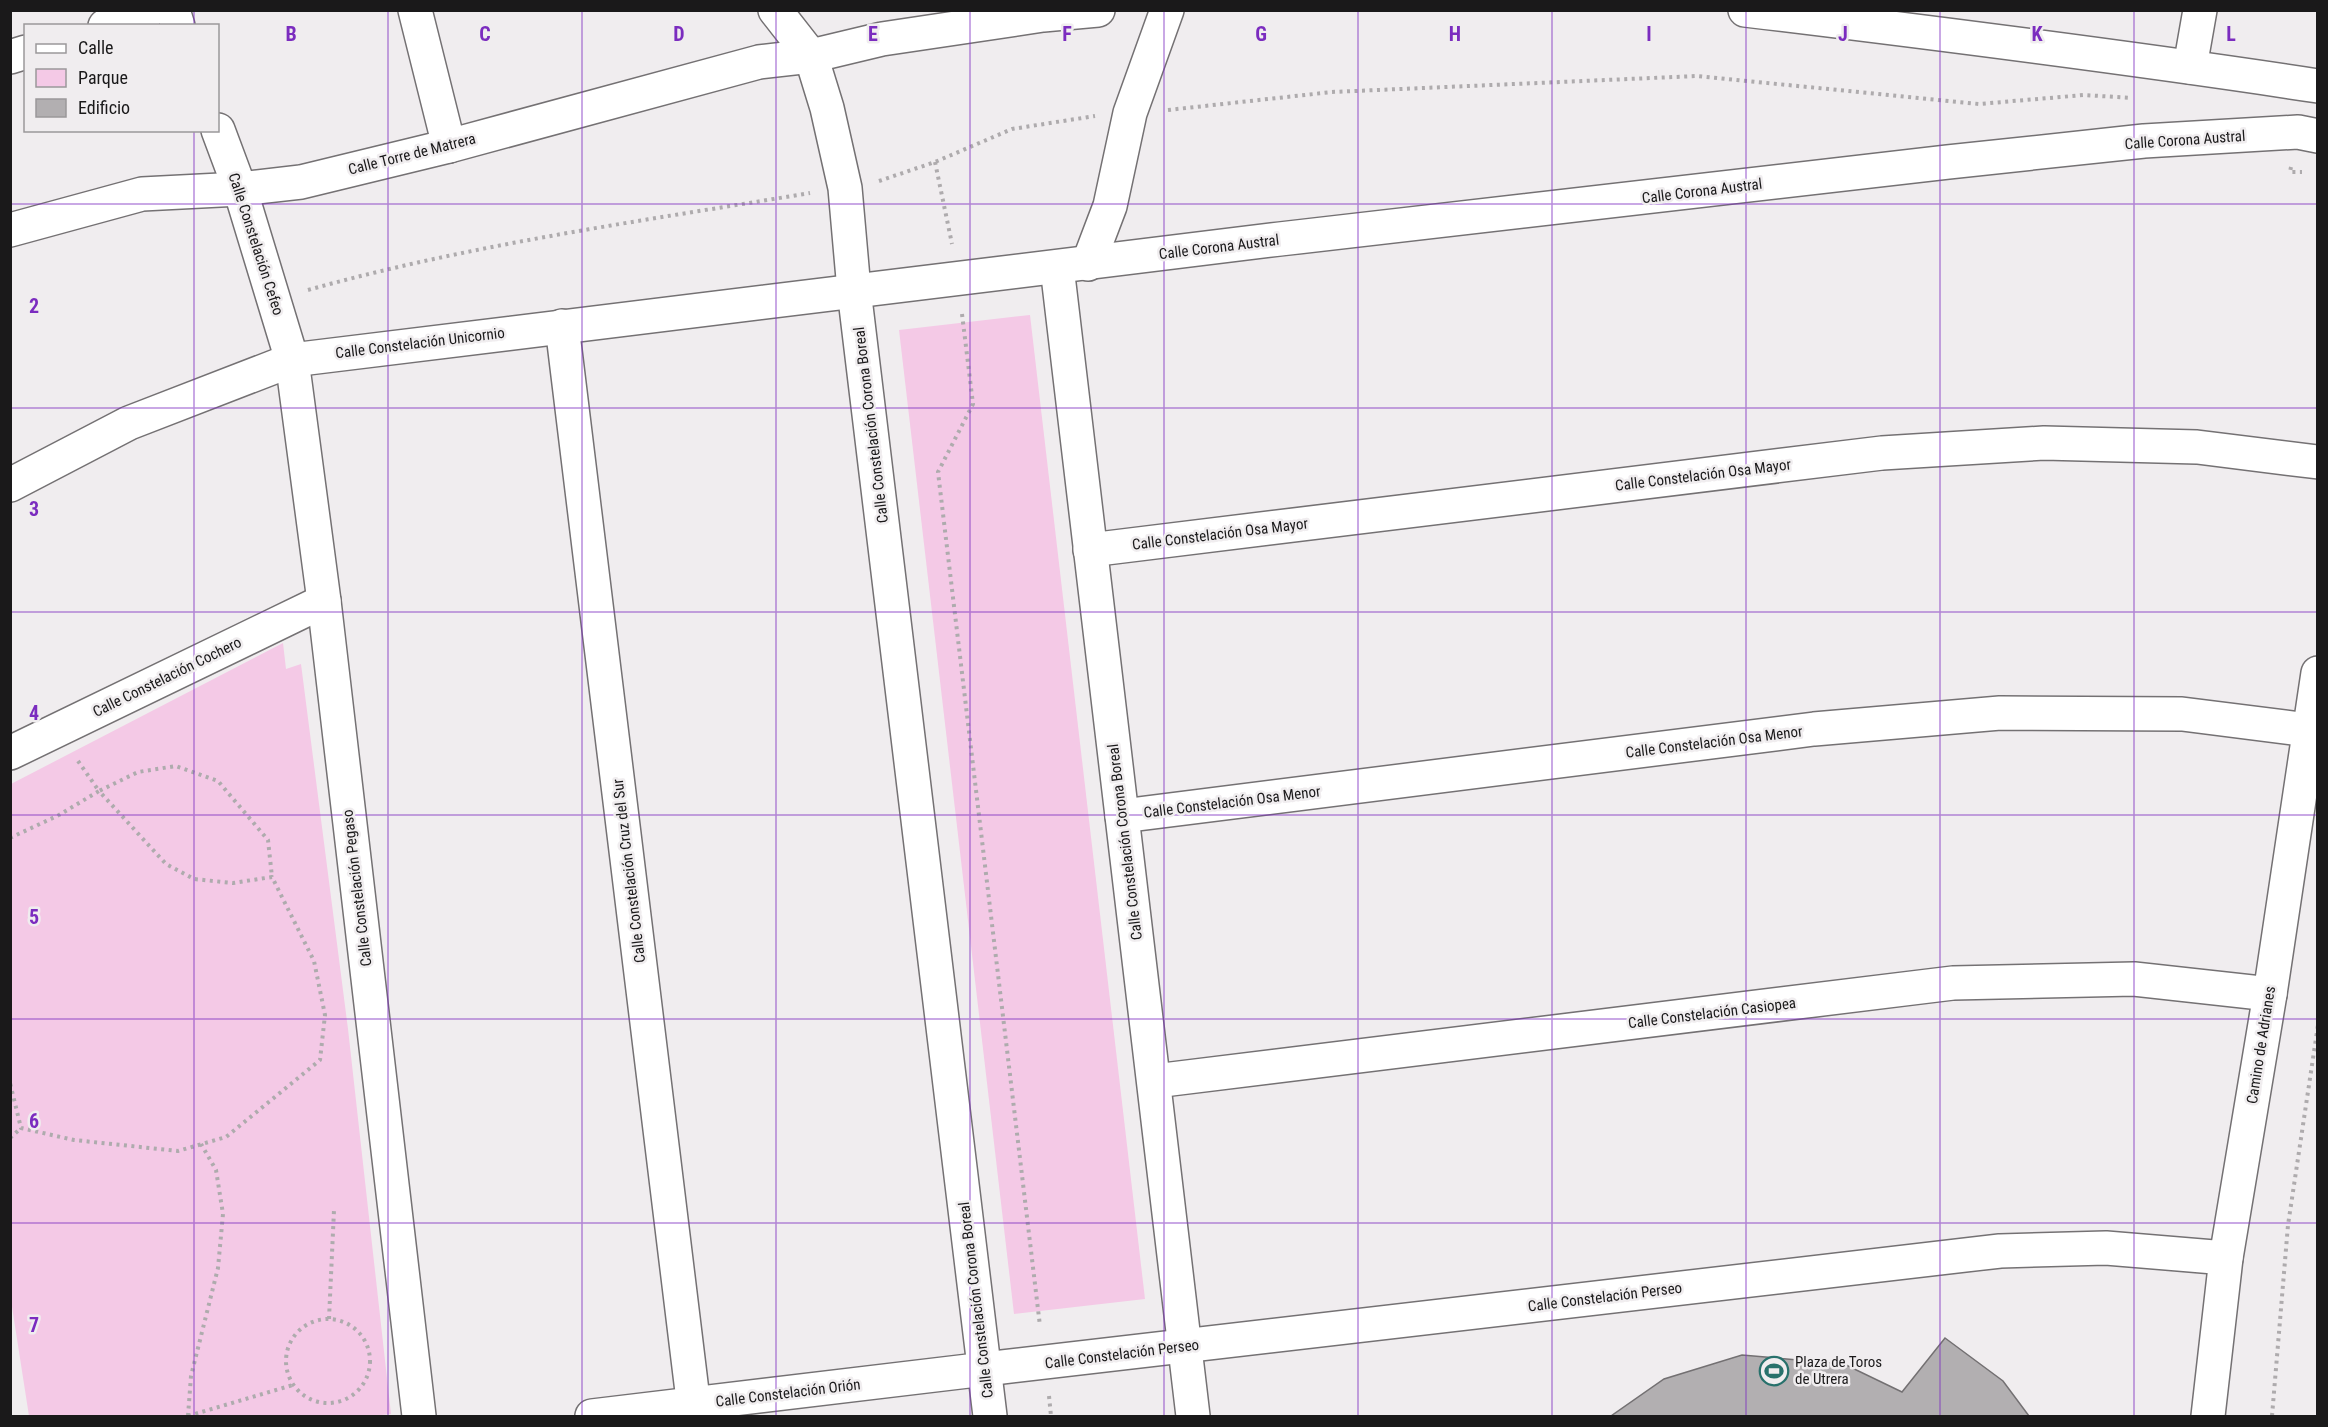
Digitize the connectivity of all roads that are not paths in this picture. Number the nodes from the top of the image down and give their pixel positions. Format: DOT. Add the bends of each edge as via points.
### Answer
graph roads {
  1 [pos="150,10"];
  2 [pos="415,10"];
  3 [pos="775,10"];
  4 [pos="1098,10"];
  5 [pos="1167,10"];
  6 [pos="1745,10"];
  7 [pos="2200,10"];
  8 [pos="111,24"];
  9 [pos="811,56"];
  10 [pos="2190,67"];
  11 [pos="2318,86"];
  12 [pos="219,132"];
  13 [pos="2308,134"];
  14 [pos="449,146"];
  15 [pos="240,189"];
  16 [pos="10,230"];
  17 [pos="1073,265"];
  18 [pos="854,290"];
  19 [pos="562,326"];
  20 [pos="292,360"];
  21 [pos="2318,462"];
  22 [pos="10,485"];
  23 [pos="1090,550"];
  24 [pos="324,601"];
  25 [pos="2318,673"];
  26 [pos="2308,730"];
  27 [pos="10,753"];
  28 [pos="1122,816"];
  29 [pos="2270,994"];
  30 [pos="1155,1081"];
  31 [pos="2226,1258"];
  32 [pos="1184,1347"];
  33 [pos="985,1369"];
  34 [pos="695,1410"];
  35 [pos="419,1416"];
  36 [pos="592,1416"];
  37 [pos="990,1416"];
  38 [pos="1193,1416"];
  39 [pos="2208,1416"];
  1 -- 8 [label="street"];
  2 -- 14 [label="street"];
  3 -- 9 [label="street"];
  4 -- 9 [label="street, Calle Torre de Matrera" via="882,39"];
  5 -- 17 [label="street" via="1130,113 1110,206"];
  6 -- 10 [label="street"];
  7 -- 10 [label="street"];
  9 -- 14 [label="street, Calle Torre de Matrera" via="759,62"];
  9 -- 18 [label="street, Calle Constelación Corona Boreal" via="844,188"];
  10 -- 11 [label="street"];
  12 -- 15 [label="street, Calle Constelación Cefeo"];
  13 -- 17 [label="street, Calle Corona Austral" via="2144,141"];
  14 -- 15 [label="street, Calle Torre de Matrera" via="301,182"];
  15 -- 16 [label="street, Calle Torre de Matrera" via="142,194"];
  15 -- 20 [label="street, Calle Constelación Cefeo"];
  17 -- 18 [label="street, Calle Corona Austral"];
  17 -- 23 [label="street, Calle Constelación Corona Boreal"];
  18 -- 19 [label="street, Calle Constelación Unicornio"];
  18 -- 33 [label="street, Calle Constelación Corona Boreal"];
  19 -- 20 [label="street, Calle Constelación Unicornio"];
  19 -- 34 [label="street, Calle Constelación Cruz del Sur"];
  20 -- 22 [label="street, Calle Constelación Unicornio" via="129,423"];
  20 -- 24 [label="street, Calle Constelación Pegaso"];
  21 -- 23 [label="street, Calle Constelación Osa Mayor" via="2197,447 2044,443 1882,453"];
  23 -- 28 [label="street, Calle Constelación Corona Boreal"];
  24 -- 27 [label="street, Calle Constelación Cochero"];
  24 -- 35 [label="street, Calle Constelación Pegaso"];
  25 -- 26 [label="street, Camino de Adrianes"];
  26 -- 28 [label="street, Calle Constelación Osa Menor" via="2182,714 2000,713 1814,729"];
  26 -- 29 [label="street, Camino de Adrianes"];
  28 -- 30 [label="street, Calle Constelación Corona Boreal"];
  29 -- 30 [label="street, Calle Constelación Casiopea" via="2134,979 1953,983"];
  29 -- 31 [label="street, Camino de Adrianes"];
  30 -- 32 [label="street, Calle Constelación Corona Boreal"];
  31 -- 32 [label="street, Calle Constelación Perseo" via="2106,1248 2000,1251"];
  31 -- 39 [label="street, Camino de Adrianes"];
  32 -- 33 [label="street, Calle Constelación Perseo"];
  32 -- 38 [label="street, Calle Constelación Corona Boreal"];
  33 -- 34 [label="street, Calle Constelación Orión"];
  33 -- 37 [label="street, Calle Constelación Corona Boreal"];
  34 -- 36 [label="street, Calle Constelación Orión"];
}
